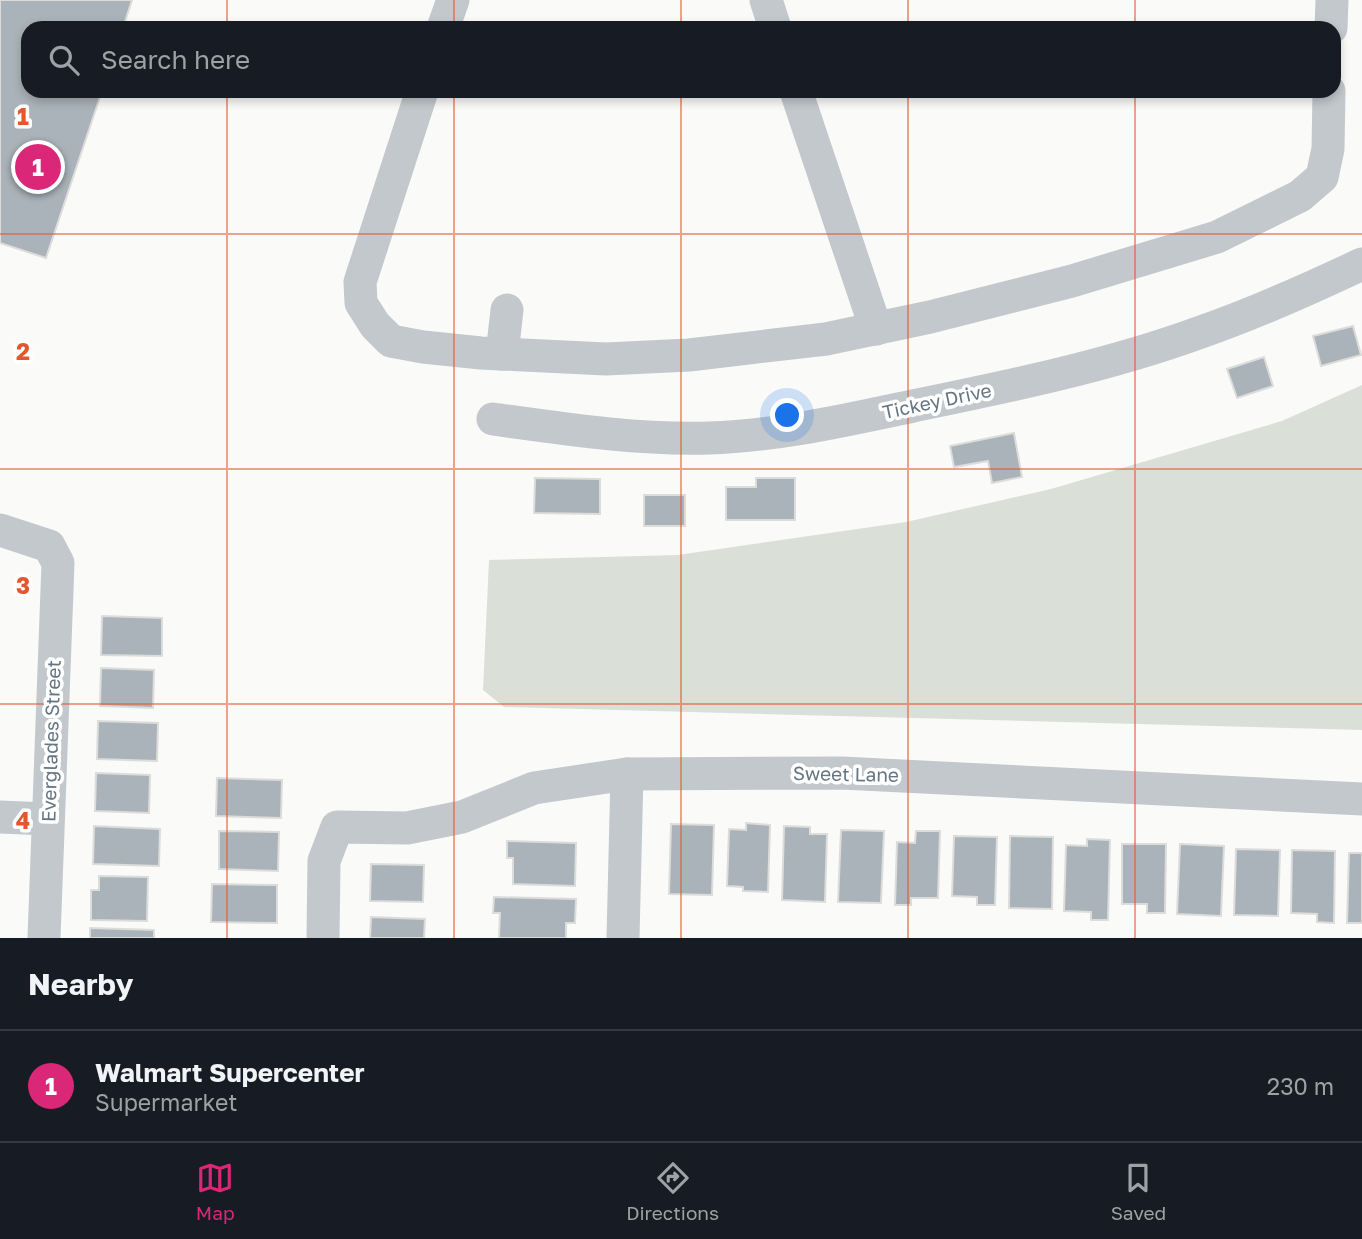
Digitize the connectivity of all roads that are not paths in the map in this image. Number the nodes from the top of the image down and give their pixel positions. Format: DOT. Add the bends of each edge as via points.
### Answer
graph roads {
  1 [pos="453,0"];
  2 [pos="766,0"];
  3 [pos="1332,0"];
  4 [pos="446,21"];
  5 [pos="773,21"];
  6 [pos="1331,21"];
  7 [pos="420,98"];
  8 [pos="798,98"];
  9 [pos="1329,98"];
  10 [pos="1362,264"];
  11 [pos="507,310"];
  12 [pos="876,329"];
  13 [pos="502,354"];
  14 [pos="493,419"];
  15 [pos="0,530"];
  16 [pos="627,774"];
  17 [pos="1362,799"];
  18 [pos="0,817"];
  19 [pos="48,819"];
  20 [pos="44,938"];
  21 [pos="323,938"];
  22 [pos="623,938"];
  1 -- 4 [label="street"];
  2 -- 5 [label="street"];
  3 -- 6 [label="street"];
  7 -- 13 [label="street" via="364,266 361,303 391,341"];
  8 -- 12 [label="street"];
  9 -- 12 [label="street" via="1328,149 1322,177 1300,197 1217,237 1072,281"];
  10 -- 14 [label="street, Tickey Drive" via="1242,317 1153,348 1003,387 812,427 743,436 671,438"];
  11 -- 13 [label="street"];
  12 -- 13 [label="street" via="689,355 606,359"];
  15 -- 19 [label="street, Everglades Street" via="49,546 58,563"];
  16 -- 17 [label="street, Sweet Lane" via="842,773"];
  16 -- 21 [label="street, Sweet Lane" via="534,788 462,817 407,828 337,827 324,861"];
  16 -- 22 [label="street"];
  18 -- 19 [label="street"];
  19 -- 20 [label="street, Everglades Street"];
}
